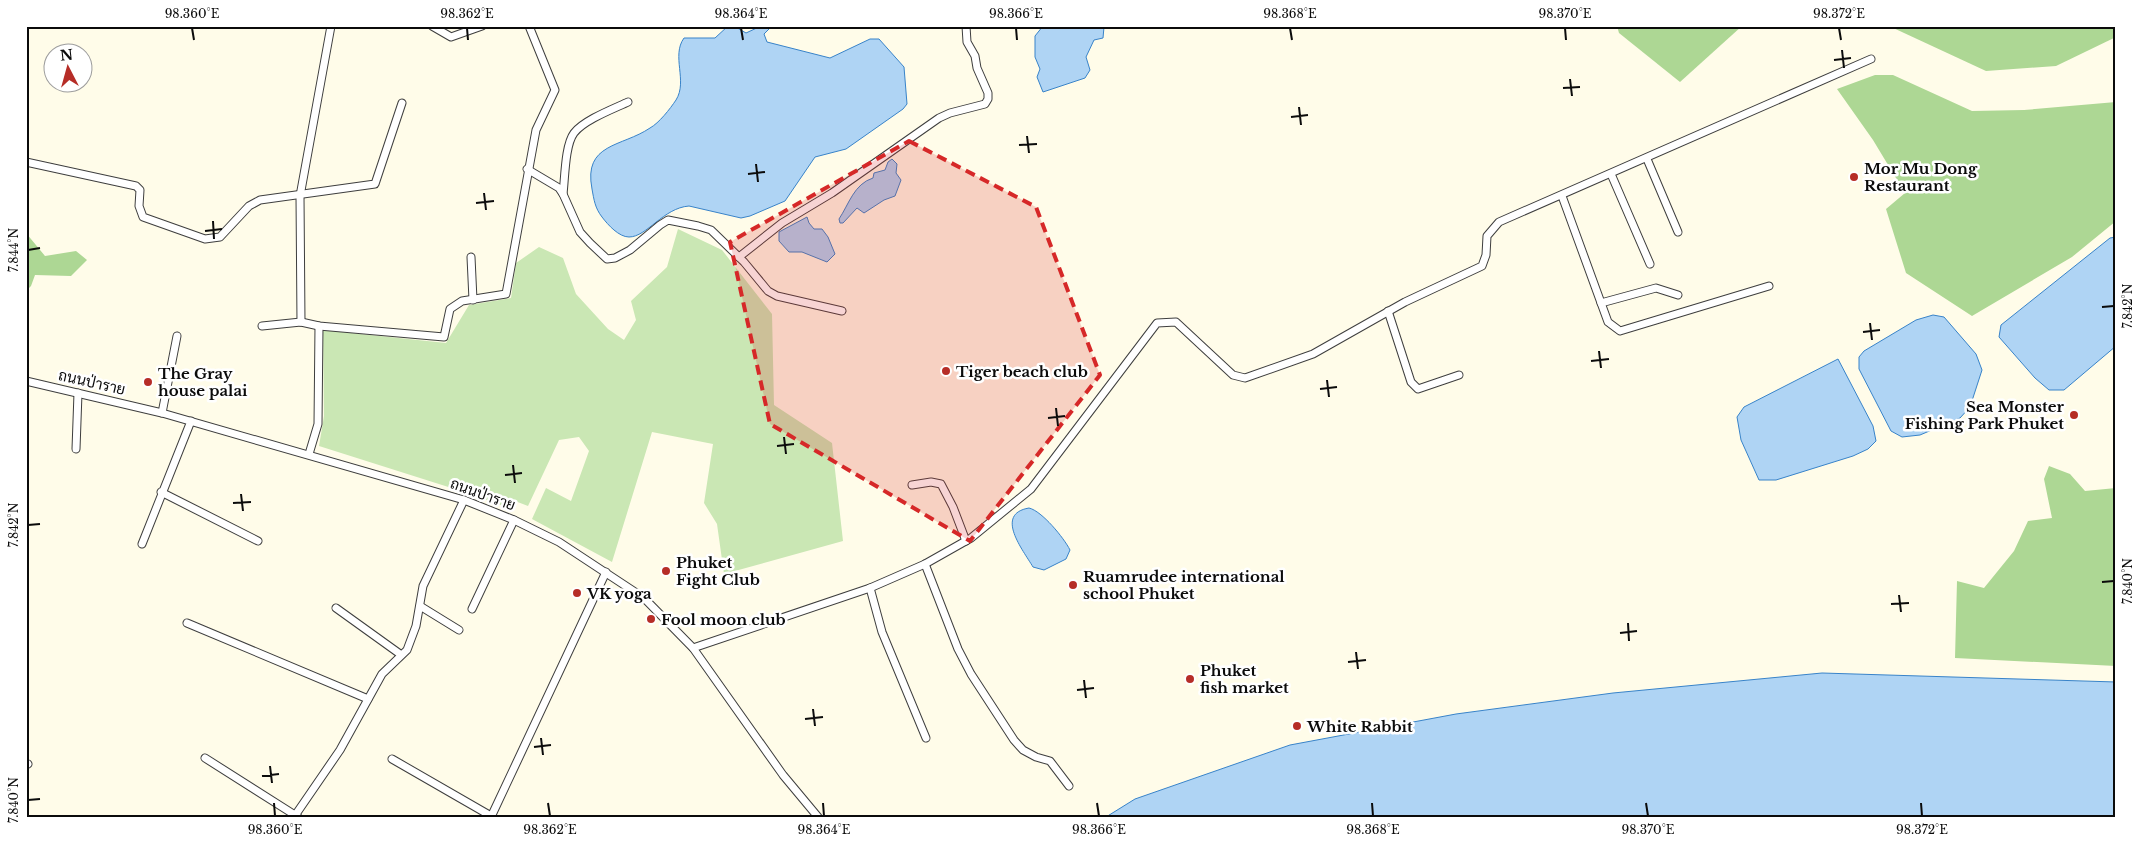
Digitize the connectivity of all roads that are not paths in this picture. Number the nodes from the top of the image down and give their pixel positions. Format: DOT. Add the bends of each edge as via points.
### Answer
graph roads {
  1 [pos="331,26"];
  2 [pos="432,26"];
  3 [pos="482,26"];
  4 [pos="529,26"];
  5 [pos="966,26"];
  6 [pos="1870,60"];
  7 [pos="628,102"];
  8 [pos="402,103"];
  9 [pos="1647,159"];
  10 [pos="26,162"];
  11 [pos="527,169"];
  12 [pos="1611,174"];
  13 [pos="563,194"];
  14 [pos="300,196"];
  15 [pos="1562,196"];
  16 [pos="1678,232"];
  17 [pos="471,257"];
  18 [pos="739,257"];
  19 [pos="1650,264"];
  20 [pos="1769,286"];
  21 [pos="1678,295"];
  22 [pos="473,300"];
  23 [pos="1601,303"];
  24 [pos="842,311"];
  25 [pos="1388,311"];
  26 [pos="301,322"];
  27 [pos="262,326"];
  28 [pos="319,326"];
  29 [pos="177,336"];
  30 [pos="1458,375"];
  31 [pos="26,381"];
  32 [pos="78,393"];
  33 [pos="162,413"];
  34 [pos="191,421"];
  35 [pos="76,449"];
  36 [pos="309,454"];
  37 [pos="912,486"];
  38 [pos="161,492"];
  39 [pos="464,500"];
  40 [pos="514,520"];
  41 [pos="258,540"];
  42 [pos="966,541"];
  43 [pos="142,544"];
  44 [pos="925,564"];
  45 [pos="606,572"];
  46 [pos="870,588"];
  47 [pos="420,606"];
  48 [pos="336,608"];
  49 [pos="472,609"];
  50 [pos="187,623"];
  51 [pos="459,630"];
  52 [pos="693,648"];
  53 [pos="400,654"];
  54 [pos="368,699"];
  55 [pos="926,738"];
  56 [pos="205,758"];
  57 [pos="392,759"];
  58 [pos="1069,786"];
  59 [pos="296,816"];
  60 [pos="491,816"];
  61 [pos="818,817"];
  1 -- 14 [label="street"];
  2 -- 3 [label="street" via="451,37"];
  4 -- 11 [label="street" via="555,90 536,130"];
  5 -- 18 [label="street" via="967,42 988,93 985,104 939,118 832,193 782,223"];
  6 -- 9 [label="street"];
  7 -- 13 [label="street" via="581,126 573,134"];
  8 -- 14 [label="street" via="375,184"];
  9 -- 12 [label="street"];
  9 -- 16 [label="street"];
  10 -- 14 [label="street" via="136,186 140,190 139,206 143,216 205,239 220,237 249,206 260,200"];
  11 -- 13 [label="street" via="559,188"];
  11 -- 22 [label="street" via="506,294"];
  12 -- 15 [label="street"];
  12 -- 19 [label="street"];
  13 -- 18 [label="street" via="580,232 607,259 630,250 671,220 712,230"];
  14 -- 26 [label="street"];
  15 -- 23 [label="street"];
  15 -- 25 [label="street" via="1499,222 1487,236 1482,266"];
  17 -- 22 [label="street"];
  18 -- 24 [label="street" via="768,291 777,296"];
  20 -- 23 [label="street" via="1620,331 1608,322"];
  21 -- 23 [label="street" via="1656,288"];
  22 -- 28 [label="street" via="462,301 450,309 444,337"];
  25 -- 30 [label="street" via="1415,387 1418,389"];
  25 -- 42 [label="street" via="1313,354 1245,378 1233,375 1176,322 1157,323 1031,489"];
  26 -- 27 [label="street"];
  26 -- 28 [label="street"];
  28 -- 36 [label="street" via="318,424"];
  29 -- 33 [label="street"];
  31 -- 32 [label="street, ถนนป่าราย"];
  32 -- 33 [label="street, ถนนป่าราย"];
  32 -- 35 [label="street"];
  33 -- 34 [label="street, ถนนป่าราย"];
  34 -- 36 [label="street, ถนนป่าราย"];
  34 -- 38 [label="street"];
  36 -- 39 [label="street, ถนนป่าราย"];
  37 -- 42 [label="street" via="931,482 941,484"];
  38 -- 41 [label="street"];
  38 -- 43 [label="street"];
  39 -- 40 [label="street, ถนนป่าราย"];
  39 -- 47 [label="street" via="423,586"];
  40 -- 45 [label="street, ถนนป่าราย" via="559,542"];
  40 -- 49 [label="street"];
  42 -- 44 [label="street"];
  44 -- 46 [label="street"];
  44 -- 58 [label="street" via="958,649 1014,740 1023,750 1050,761"];
  45 -- 52 [label="street, ถนนป่าราย" via="644,598"];
  45 -- 60 [label="street"];
  46 -- 52 [label="street"];
  46 -- 55 [label="street" via="882,632"];
  47 -- 51 [label="street"];
  47 -- 53 [label="street" via="407,650"];
  48 -- 53 [label="street"];
  50 -- 54 [label="street"];
  52 -- 61 [label="street, ถนนป่าราย" via="783,775"];
  53 -- 54 [label="street" via="382,674"];
  54 -- 59 [label="street" via="340,750"];
  56 -- 59 [label="street"];
  57 -- 60 [label="street"];
}
